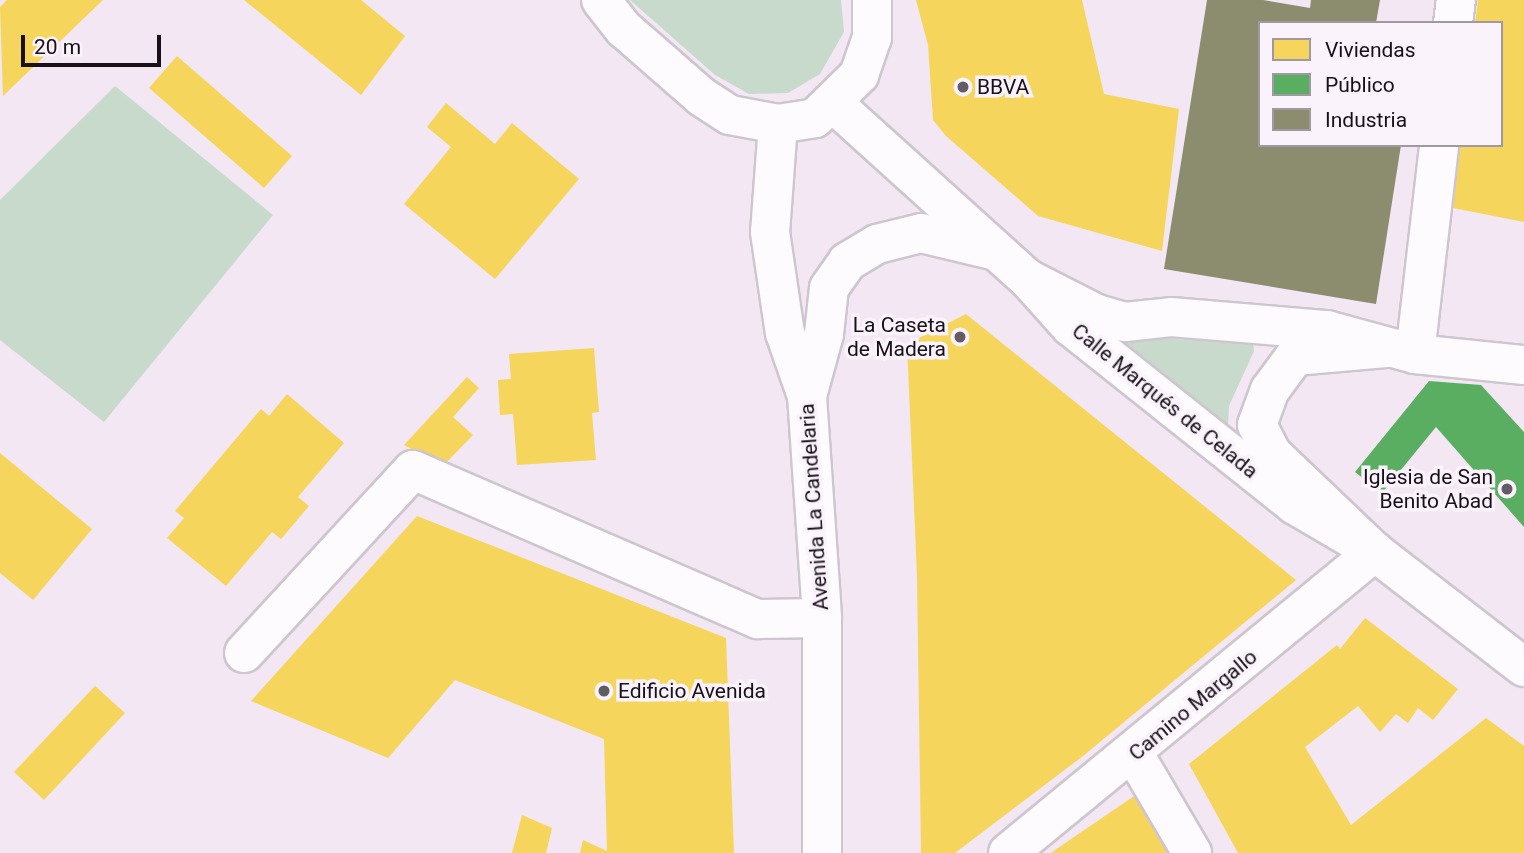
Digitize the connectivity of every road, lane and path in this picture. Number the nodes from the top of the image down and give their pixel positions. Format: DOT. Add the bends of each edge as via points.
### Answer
graph roads {
  1 [pos="872,0"];
  2 [pos="1456,0"];
  3 [pos="597,1"];
  4 [pos="1453,21"];
  5 [pos="834,103"];
  6 [pos="778,124"];
  7 [pos="1439,147"];
  8 [pos="995,251"];
  9 [pos="1028,278"];
  10 [pos="1400,351"];
  11 [pos="1524,365"];
  12 [pos="807,396"];
  13 [pos="1376,552"];
  14 [pos="822,618"];
  15 [pos="244,653"];
  16 [pos="1524,667"];
  17 [pos="1134,754"];
  18 [pos="822,853"];
  19 [pos="1008,853"];
  20 [pos="1192,853"];
  1 -- 5 [label="street" via="872,38 859,75"];
  2 -- 4 [label="street"];
  3 -- 6 [label="street" via="702,97 730,115"];
  5 -- 6 [label="street" via="815,118"];
  5 -- 8 [label="street, Calle Marqués de Celada"];
  6 -- 12 [label="street, Avenida La Candelaria" via="770,232 785,333"];
  7 -- 10 [label="street"];
  8 -- 9 [label="street, Calle Marqués de Celada"];
  8 -- 12 [label="street" via="920,233 877,244 847,262 829,288 824,334"];
  9 -- 10 [label="street" via="1097,314 1125,321 1171,317 1327,330"];
  9 -- 13 [label="street, Calle Marqués de Celada" via="1070,326 1284,496"];
  10 -- 11 [label="street"];
  10 -- 13 [label="street" via="1296,356 1270,390 1257,425 1272,454"];
  12 -- 14 [label="street, Avenida La Candelaria"];
  13 -- 16 [label="street, Calle Marqués de Celada"];
  13 -- 17 [label="street, Camino Margallo"];
  14 -- 15 [label="street" via="758,619 413,470"];
  14 -- 18 [label="street, Avenida La Candelaria"];
  17 -- 19 [label="street, Camino Margallo"];
  17 -- 20 [label="street"];
}
